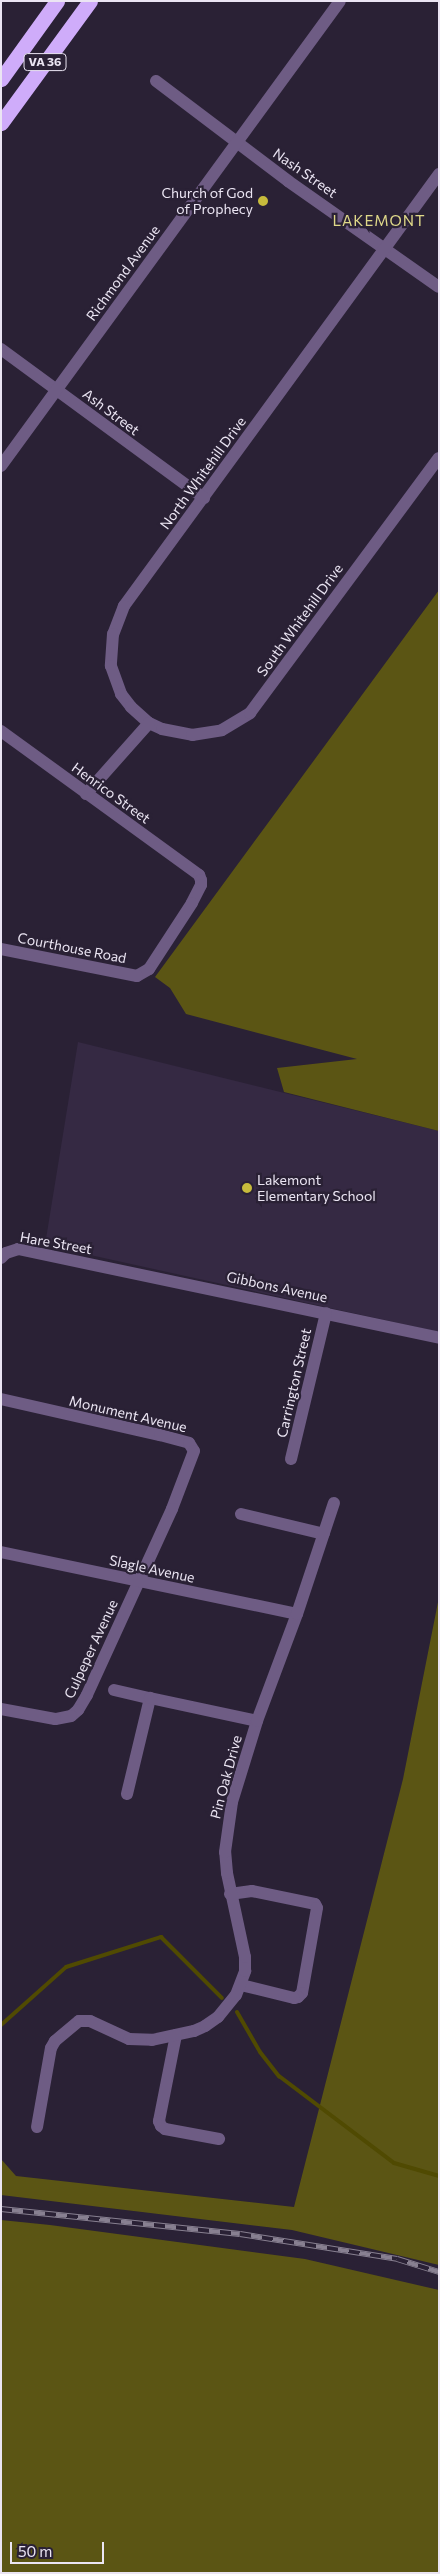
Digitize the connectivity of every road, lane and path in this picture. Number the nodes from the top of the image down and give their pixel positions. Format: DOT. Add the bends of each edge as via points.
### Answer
graph roads {
  1 [pos="57,1"];
  2 [pos="90,1"];
  3 [pos="340,1"];
  4 [pos="1,78"];
  5 [pos="156,81"];
  6 [pos="1,123"];
  7 [pos="238,144"];
  8 [pos="439,174"];
  9 [pos="385,248"];
  10 [pos="439,287"];
  11 [pos="1,349"];
  12 [pos="56,391"];
  13 [pos="439,458"];
  14 [pos="1,466"];
  15 [pos="204,498"];
  16 [pos="148,723"];
  17 [pos="1,731"];
  18 [pos="86,794"];
  19 [pos="1,949"];
  20 [pos="137,976"];
  21 [pos="1,1258"];
  22 [pos="108,1268"];
  23 [pos="326,1313"];
  24 [pos="439,1338"];
  25 [pos="1,1399"];
  26 [pos="291,1459"];
  27 [pos="334,1503"];
  28 [pos="241,1514"];
  29 [pos="324,1534"];
  30 [pos="1,1552"];
  31 [pos="138,1581"];
  32 [pos="297,1614"];
  33 [pos="114,1690"];
  34 [pos="150,1698"];
  35 [pos="1,1709"];
  36 [pos="257,1721"];
  37 [pos="127,1794"];
  38 [pos="230,1894"];
  39 [pos="241,1985"];
  40 [pos="176,2035"];
  41 [pos="37,2127"];
  42 [pos="219,2139"];
  1 -- 4 [label="highway, VA 36"];
  2 -- 6 [label="highway, VA 36"];
  3 -- 7 [label="street, Richmond Avenue"];
  5 -- 7 [label="street, Nash Street"];
  7 -- 9 [label="street, Nash Street"];
  7 -- 12 [label="street, Richmond Avenue"];
  8 -- 9 [label="street, North Whitehill Drive"];
  9 -- 10 [label="street, Nash Street"];
  9 -- 15 [label="street, North Whitehill Drive"];
  11 -- 12 [label="street, Ash Street"];
  12 -- 14 [label="street, Richmond Avenue"];
  12 -- 15 [label="street, Ash Street"];
  13 -- 16 [label="street, South Whitehill Drive" via="250,712 222,730 209,734 179,733"];
  15 -- 16 [label="street, North Whitehill Drive" via="124,606 113,634 111,658 115,681 132,708"];
  16 -- 18 [label="street"];
  17 -- 18 [label="street, Henrico Street"];
  18 -- 20 [label="street, Henrico Street" via="199,875 201,880 192,903 165,944 148,968"];
  19 -- 20 [label="street, Courthouse Road"];
  21 -- 22 [label="street, Hare Street" via="18,1249"];
  22 -- 23 [label="street, Gibbons Avenue"];
  23 -- 24 [label="street, Gibbons Avenue"];
  23 -- 26 [label="street, Carrington Street"];
  25 -- 31 [label="street, Monument Avenue" via="160,1435 192,1446 194,1451 188,1468"];
  27 -- 29 [label="street, Pin Oak Drive"];
  28 -- 29 [label="street"];
  29 -- 32 [label="street, Pin Oak Drive"];
  30 -- 31 [label="street, Slagle Avenue"];
  31 -- 32 [label="street, Slagle Avenue"];
  31 -- 35 [label="street, Culpeper Avenue" via="78,1710 71,1716 55,1719"];
  32 -- 36 [label="street, Pin Oak Drive"];
  33 -- 34 [label="street"];
  34 -- 36 [label="street"];
  34 -- 37 [label="street"];
  36 -- 38 [label="street, Pin Oak Drive" via="227,1829 225,1852"];
  38 -- 39 [label="street, Pin Oak Drive" via="245,1957"];
  38 -- 39 [label="street" via="266,1893 315,1904 318,1908 302,1993 298,1997"];
  39 -- 40 [label="street, Pin Oak Drive" via="229,2006 218,2017 199,2028"];
  40 -- 41 [label="street, Pin Oak Drive" via="144,2041 129,2039 90,2021 79,2021 51,2048"];
  40 -- 42 [label="street" via="159,2120 161,2126"];
}
